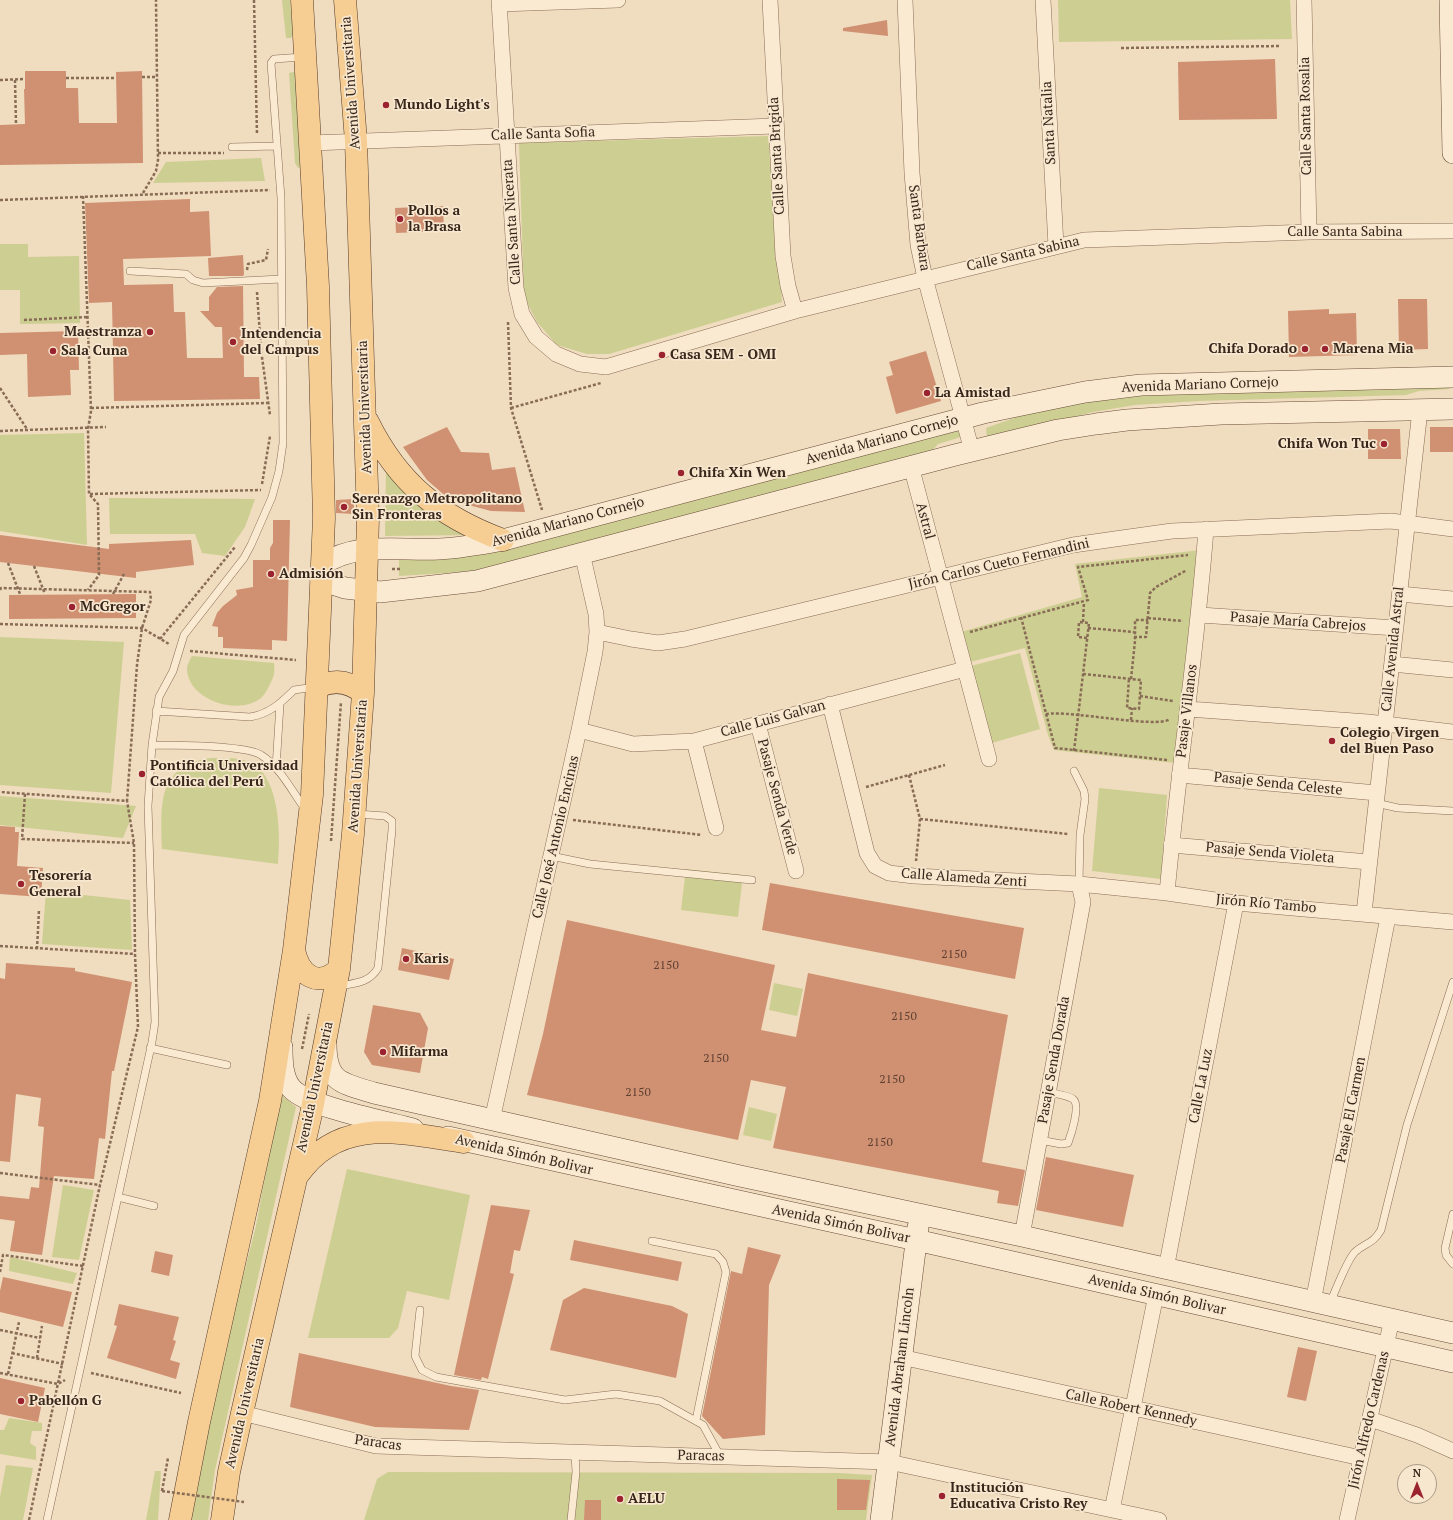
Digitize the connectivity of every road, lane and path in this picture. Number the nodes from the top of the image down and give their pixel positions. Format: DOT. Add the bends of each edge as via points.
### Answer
graph roads {
  1 [pos="156,0"];
  2 [pos="254,0"];
  3 [pos="302,0"];
  4 [pos="345,0"];
  5 [pos="618,0"];
  6 [pos="770,0"];
  7 [pos="905,0"];
  8 [pos="1044,0"];
  9 [pos="1304,0"];
  10 [pos="1450,0"];
  11 [pos="499,2"];
  12 [pos="1281,46"];
  13 [pos="1120,48"];
  14 [pos="305,57"];
  15 [pos="142,77"];
  16 [pos="156,77"];
  17 [pos="66,78"];
  18 [pos="116,78"];
  19 [pos="26,79"];
  20 [pos="0,80"];
  21 [pos="15,80"];
  22 [pos="16,124"];
  23 [pos="775,126"];
  24 [pos="507,135"];
  25 [pos="356,141"];
  26 [pos="311,143"];
  27 [pos="257,146"];
  28 [pos="277,146"];
  29 [pos="230,150"];
  30 [pos="158,153"];
  31 [pos="1453,153"];
  32 [pos="267,182"];
  33 [pos="280,188"];
  34 [pos="267,190"];
  35 [pos="143,194"];
  36 [pos="83,196"];
  37 [pos="267,198"];
  38 [pos="0,200"];
  39 [pos="1453,231"];
  40 [pos="1309,232"];
  41 [pos="269,243"];
  42 [pos="1056,246"];
  43 [pos="130,271"];
  44 [pos="925,278"];
  45 [pos="281,279"];
  46 [pos="244,280"];
  47 [pos="795,311"];
  48 [pos="88,317"];
  49 [pos="24,320"];
  50 [pos="508,321"];
  51 [pos="606,367"];
  52 [pos="1453,376"];
  53 [pos="0,388"];
  54 [pos="267,403"];
  55 [pos="90,408"];
  56 [pos="511,408"];
  57 [pos="1420,410"];
  58 [pos="1453,410"];
  59 [pos="963,419"];
  60 [pos="366,420"];
  61 [pos="271,421"];
  62 [pos="106,427"];
  63 [pos="270,428"];
  64 [pos="27,429"];
  65 [pos="88,429"];
  66 [pos="0,431"];
  67 [pos="972,451"];
  68 [pos="911,466"];
  69 [pos="89,494"];
  70 [pos="1408,523"];
  71 [pos="547,528"];
  72 [pos="1206,529"];
  73 [pos="1453,529"];
  74 [pos="503,540"];
  75 [pos="240,542"];
  76 [pos="367,550"];
  77 [pos="582,553"];
  78 [pos="1191,554"];
  79 [pos="8,563"];
  80 [pos="34,566"];
  81 [pos="1190,569"];
  82 [pos="322,572"];
  83 [pos="124,574"];
  84 [pos="940,576"];
  85 [pos="0,590"];
  86 [pos="87,590"];
  87 [pos="366,591"];
  88 [pos="20,594"];
  89 [pos="45,594"];
  90 [pos="113,594"];
  91 [pos="1400,594"];
  92 [pos="1453,599"];
  93 [pos="1084,602"];
  94 [pos="1021,617"];
  95 [pos="1148,619"];
  96 [pos="1195,619"];
  97 [pos="1083,622"];
  98 [pos="0,624"];
  99 [pos="142,628"];
  100 [pos="1088,628"];
  101 [pos="1396,628"];
  102 [pos="598,632"];
  103 [pos="1134,632"];
  104 [pos="956,636"];
  105 [pos="1134,636"];
  106 [pos="1087,638"];
  107 [pos="160,639"];
  108 [pos="178,650"];
  109 [pos="296,660"];
  110 [pos="1392,664"];
  111 [pos="965,669"];
  112 [pos="1453,670"];
  113 [pos="1082,674"];
  114 [pos="1130,679"];
  115 [pos="318,687"];
  116 [pos="363,693"];
  117 [pos="1140,696"];
  118 [pos="280,704"];
  119 [pos="830,704"];
  120 [pos="1132,708"];
  121 [pos="1181,708"];
  122 [pos="156,711"];
  123 [pos="1046,714"];
  124 [pos="1078,714"];
  125 [pos="1131,720"];
  126 [pos="758,724"];
  127 [pos="1385,724"];
  128 [pos="579,730"];
  129 [pos="1453,732"];
  130 [pos="694,741"];
  131 [pos="152,744"];
  132 [pos="1074,751"];
  133 [pos="989,759"];
  134 [pos="945,765"];
  135 [pos="276,768"];
  136 [pos="1177,768"];
  137 [pos="1074,772"];
  138 [pos="909,775"];
  139 [pos="851,791"];
  140 [pos="0,792"];
  141 [pos="25,794"];
  142 [pos="1377,798"];
  143 [pos="127,801"];
  144 [pos="1453,811"];
  145 [pos="355,814"];
  146 [pos="310,816"];
  147 [pos="560,818"];
  148 [pos="920,819"];
  149 [pos="716,828"];
  150 [pos="1080,835"];
  151 [pos="134,843"];
  152 [pos="1171,845"];
  153 [pos="551,856"];
  154 [pos="1370,862"];
  155 [pos="796,871"];
  156 [pos="914,876"];
  157 [pos="752,880"];
  158 [pos="1079,884"];
  159 [pos="1167,893"];
  160 [pos="1236,903"];
  161 [pos="39,910"];
  162 [pos="1364,913"];
  163 [pos="1388,917"];
  164 [pos="1453,922"];
  165 [pos="0,946"];
  166 [pos="37,949"];
  167 [pos="294,950"];
  168 [pos="135,954"];
  169 [pos="337,978"];
  170 [pos="1453,982"];
  171 [pos="282,1030"];
  172 [pos="326,1035"];
  173 [pos="150,1048"];
  174 [pos="227,1065"];
  175 [pos="1048,1092"];
  176 [pos="313,1101"];
  177 [pos="492,1120"];
  178 [pos="530,1129"];
  179 [pos="1040,1140"];
  180 [pos="464,1142"];
  181 [pos="525,1156"];
  182 [pos="721,1171"];
  183 [pos="0,1173"];
  184 [pos="295,1179"];
  185 [pos="100,1185"];
  186 [pos="118,1197"];
  187 [pos="716,1197"];
  188 [pos="154,1206"];
  189 [pos="1453,1214"];
  190 [pos="920,1215"];
  191 [pos="1022,1236"];
  192 [pos="916,1240"];
  193 [pos="652,1241"];
  194 [pos="1453,1264"];
  195 [pos="83,1266"];
  196 [pos="1166,1269"];
  197 [pos="0,1272"];
  198 [pos="1156,1295"];
  199 [pos="1321,1304"];
  200 [pos="420,1310"];
  201 [pos="1392,1319"];
  202 [pos="19,1322"];
  203 [pos="42,1326"];
  204 [pos="0,1330"];
  205 [pos="16,1333"];
  206 [pos="1453,1333"];
  207 [pos="40,1338"];
  208 [pos="1386,1347"];
  209 [pos="12,1354"];
  210 [pos="901,1357"];
  211 [pos="37,1358"];
  212 [pos="1453,1362"];
  213 [pos="63,1364"];
  214 [pos="79,1370"];
  215 [pos="0,1373"];
  216 [pos="8,1374"];
  217 [pos="58,1384"];
  218 [pos="181,1393"];
  219 [pos="1133,1408"];
  220 [pos="242,1413"];
  221 [pos="1370,1419"];
  222 [pos="696,1420"];
  223 [pos="1453,1451"];
  224 [pos="575,1454"];
  225 [pos="720,1456"];
  226 [pos="168,1458"];
  227 [pos="1361,1458"];
  228 [pos="889,1462"];
  229 [pos="244,1502"];
  230 [pos="1112,1510"];
  231 [pos="29,1520"];
  232 [pos="47,1520"];
  233 [pos="180,1520"];
  234 [pos="222,1520"];
  235 [pos="571,1520"];
  236 [pos="881,1520"];
  237 [pos="1159,1520"];
  238 [pos="1347,1520"];
  1 -- 16 [label="path"];
  2 -- 27 [label="path"];
  3 -- 14 [label="main road"];
  4 -- 25 [label="main road, Avenida Universitaria"];
  5 -- 11 [label="street"];
  6 -- 23 [label="street, Calle Santa Brigida"];
  7 -- 44 [label="street, Santa Barbara" via="914,212"];
  8 -- 42 [label="street, Santa Natalia"];
  9 -- 40 [label="street, Calle Santa Rosalia"];
  10 -- 31 [label="main road"];
  11 -- 24 [label="street, Calle Santa Nicerata"];
  12 -- 13 [label="path"];
  14 -- 26 [label="main road"];
  14 -- 28 [label="lane" via="272,60"];
  15 -- 16 [label="path"];
  16 -- 30 [label="path"];
  17 -- 18 [label="path"];
  19 -- 21 [label="path"];
  20 -- 21 [label="path"];
  21 -- 22 [label="path"];
  23 -- 24 [label="street, Calle Santa Sofia"];
  23 -- 47 [label="street, Calle Santa Brigida" via="783,256"];
  24 -- 25 [label="street, Calle Santa Sofia"];
  24 -- 51 [label="street, Calle Santa Nicerata" via="516,288 522,314 536,337 556,354 580,364"];
  25 -- 26 [label="street, Calle Santa Sofia"];
  25 -- 60 [label="main road, Avenida Universitaria"];
  26 -- 82 [label="main road" via="322,395"];
  27 -- 28 [label="lane"];
  27 -- 29 [label="lane"];
  28 -- 33 [label="lane"];
  29 -- 30 [label="path"];
  30 -- 35 [label="path" via="156,171"];
  32 -- 34 [label="path"];
  33 -- 34 [label="path"];
  33 -- 45 [label="lane"];
  34 -- 35 [label="path"];
  34 -- 37 [label="path"];
  35 -- 36 [label="path"];
  36 -- 38 [label="path"];
  36 -- 48 [label="path"];
  39 -- 40 [label="street, Calle Santa Sabina"];
  40 -- 42 [label="street, Calle Santa Sabina" via="1107,238"];
  41 -- 46 [label="path" via="266,260 248,264"];
  42 -- 44 [label="street, Calle Santa Sabina"];
  43 -- 46 [label="lane" via="186,274 193,280 203,283"];
  44 -- 47 [label="street, Calle Santa Sabina"];
  44 -- 59 [label="street, Santa Barbara"];
  45 -- 46 [label="lane"];
  45 -- 108 [label="lane" via="283,443 276,486 248,551 184,635"];
  46 -- 54 [label="path" via="246,290 258,292"];
  47 -- 51 [label="street, Calle Santa Sabina"];
  48 -- 49 [label="path"];
  48 -- 55 [label="path"];
  50 -- 56 [label="path"];
  51 -- 56 [label="path" via="610,381"];
  52 -- 59 [label="main road, Avenida Mariano Cornejo" via="1141,385 1070,395"];
  53 -- 64 [label="path"];
  54 -- 55 [label="path"];
  54 -- 61 [label="path"];
  55 -- 65 [label="path"];
  56 -- 71 [label="path"];
  57 -- 58 [label="main road"];
  57 -- 67 [label="main road" via="1221,414 1127,420 1058,430"];
  57 -- 70 [label="street, Calle Avenida Astral"];
  59 -- 67 [label="street, Santa Barbara"];
  59 -- 71 [label="main road, Avenida Mariano Cornejo"];
  60 -- 74 [label="main road" via="389,459 420,494 459,522"];
  60 -- 76 [label="main road, Avenida Universitaria"];
  62 -- 65 [label="path"];
  63 -- 69 [label="path" via="260,491"];
  64 -- 65 [label="path"];
  64 -- 66 [label="path"];
  65 -- 69 [label="path"];
  67 -- 68 [label="main road"];
  68 -- 77 [label="main road"];
  68 -- 84 [label="street, Astral"];
  69 -- 86 [label="path" via="98,504 99,575"];
  70 -- 72 [label="street, Jirón Carlos Cueto Fernandini" via="1391,521"];
  70 -- 73 [label="street, Jirón Carlos Cueto Fernandini"];
  70 -- 91 [label="street, Calle Avenida Astral"];
  71 -- 74 [label="main road, Avenida Mariano Cornejo"];
  72 -- 84 [label="street, Jirón Carlos Cueto Fernandini" via="1172,531 1073,545"];
  72 -- 96 [label="street, Pasaje Villanos"];
  74 -- 76 [label="main road, Avenida Mariano Cornejo" via="460,548"];
  75 -- 107 [label="path"];
  76 -- 82 [label="main road, Avenida Mariano Cornejo" via="338,555"];
  76 -- 87 [label="main road, Avenida Universitaria"];
  77 -- 87 [label="main road" via="477,581 425,588"];
  77 -- 102 [label="street, Calle José Antonio Encinas"];
  78 -- 93 [label="path" via="1078,567 1088,600"];
  79 -- 88 [label="path, bridge"];
  80 -- 89 [label="path, bridge"];
  81 -- 95 [label="path" via="1156,586 1150,593"];
  82 -- 87 [label="main road" via="346,588"];
  82 -- 115 [label="main road"];
  83 -- 90 [label="path, bridge"];
  84 -- 102 [label="street, Jirón Carlos Cueto Fernandini" via="685,639 658,643"];
  84 -- 104 [label="street, Astral"];
  85 -- 86 [label="path"];
  86 -- 99 [label="path" via="150,592 151,600"];
  87 -- 116 [label="main road, Avenida Universitaria"];
  91 -- 92 [label="street"];
  91 -- 101 [label="street, Calle Avenida Astral"];
  93 -- 94 [label="path"];
  93 -- 97 [label="path"];
  94 -- 104 [label="path"];
  94 -- 123 [label="path"];
  95 -- 96 [label="path"];
  95 -- 103 [label="path" via="1135,620"];
  95 -- 105 [label="path" via="1146,637"];
  96 -- 101 [label="street, Pasaje María Cabrejos"];
  96 -- 121 [label="street, Pasaje Villanos"];
  97 -- 100 [label="path" via="1089,623"];
  97 -- 106 [label="path" via="1079,622 1078,637"];
  98 -- 99 [label="path"];
  99 -- 107 [label="path"];
  99 -- 143 [label="path"];
  100 -- 103 [label="path"];
  100 -- 106 [label="path"];
  101 -- 110 [label="street, Calle Avenida Astral"];
  102 -- 128 [label="street, Calle José Antonio Encinas"];
  103 -- 105 [label="path"];
  104 -- 111 [label="street, Astral"];
  105 -- 114 [label="path"];
  106 -- 113 [label="path"];
  107 -- 108 [label="path"];
  108 -- 109 [label="path"];
  108 -- 122 [label="lane" via="173,671 159,696"];
  110 -- 112 [label="street"];
  110 -- 127 [label="street, Calle Avenida Astral"];
  111 -- 119 [label="street, Calle Luis Galvan"];
  111 -- 133 [label="street, Astral"];
  113 -- 114 [label="path"];
  113 -- 124 [label="path"];
  114 -- 117 [label="path" via="1141,680"];
  114 -- 120 [label="path" via="1126,708"];
  115 -- 116 [label="main road" via="342,682"];
  115 -- 118 [label="lane" via="294,690"];
  115 -- 146 [label="main road"];
  116 -- 145 [label="main road, Avenida Universitaria"];
  117 -- 120 [label="path" via="1139,709"];
  117 -- 121 [label="path"];
  118 -- 122 [label="lane" via="262,714 250,717"];
  118 -- 135 [label="lane"];
  119 -- 126 [label="street, Calle Luis Galvan"];
  119 -- 139 [label="street, Calle Alameda Zenti"];
  120 -- 125 [label="path"];
  121 -- 125 [label="path" via="1166,722"];
  121 -- 127 [label="street"];
  121 -- 136 [label="street, Pasaje Villanos"];
  122 -- 131 [label="lane"];
  123 -- 124 [label="path"];
  123 -- 132 [label="path" via="1055,748"];
  124 -- 125 [label="path"];
  124 -- 132 [label="path"];
  126 -- 130 [label="street, Calle Luis Galvan"];
  126 -- 155 [label="street, Pasaje Senda Verde"];
  127 -- 129 [label="street"];
  127 -- 142 [label="street, Calle Avenida Astral"];
  128 -- 130 [label="street, Calle Luis Galvan" via="633,744"];
  128 -- 147 [label="street, Calle José Antonio Encinas"];
  130 -- 149 [label="street"];
  131 -- 135 [label="lane" via="242,749 260,754"];
  131 -- 173 [label="lane" via="148,810 155,1022"];
  132 -- 136 [label="path"];
  134 -- 138 [label="path"];
  135 -- 146 [label="lane"];
  136 -- 142 [label="street, Pasaje Senda Celeste"];
  136 -- 152 [label="street, Pasaje Villanos"];
  137 -- 150 [label="lane" via="1084,791 1085,799"];
  138 -- 139 [label="path"];
  138 -- 148 [label="path"];
  139 -- 156 [label="street, Calle Alameda Zenti" via="867,853 875,866 889,872"];
  140 -- 141 [label="path"];
  141 -- 143 [label="path"];
  141 -- 151 [label="path" via="22,839"];
  142 -- 144 [label="lane" via="1398,808"];
  142 -- 154 [label="street, Calle Avenida Astral"];
  143 -- 151 [label="path"];
  145 -- 169 [label="main road, Avenida Universitaria" via="344,938"];
  145 -- 169 [label="lane" via="385,816 392,821 378,968 372,977 362,981"];
  146 -- 167 [label="main road"];
  147 -- 149 [label="path" via="697,835 708,834"];
  147 -- 153 [label="street, Calle José Antonio Encinas"];
  148 -- 150 [label="path"];
  148 -- 156 [label="path"];
  150 -- 158 [label="lane"];
  151 -- 168 [label="path"];
  152 -- 154 [label="street, Pasaje Senda Violeta"];
  152 -- 159 [label="street, Pasaje Villanos"];
  153 -- 157 [label="lane" via="590,864"];
  153 -- 177 [label="street, Calle José Antonio Encinas"];
  154 -- 162 [label="street, Calle Avenida Astral"];
  156 -- 158 [label="street, Calle Alameda Zenti"];
  158 -- 159 [label="street, Jirón Río Tambo"];
  158 -- 175 [label="street, Pasaje Senda Dorada" via="1082,902"];
  159 -- 160 [label="street, Jirón Río Tambo"];
  160 -- 162 [label="street, Jirón Río Tambo"];
  160 -- 196 [label="street, Calle La Luz"];
  161 -- 166 [label="path"];
  162 -- 163 [label="street, Jirón Río Tambo"];
  163 -- 164 [label="street, Jirón Río Tambo"];
  163 -- 199 [label="street, Pasaje El Carmen"];
  165 -- 166 [label="path"];
  166 -- 168 [label="path"];
  167 -- 169 [label="main road" via="300,969 312,977"];
  167 -- 171 [label="main road"];
  168 -- 185 [label="path" via="138,1027"];
  169 -- 172 [label="main road, Avenida Universitaria"];
  170 -- 199 [label="lane" via="1407,1125 1381,1230 1376,1239 1355,1252 1336,1289"];
  171 -- 176 [label="main road, Avenida Simón Bolivar" via="282,1055 287,1080 297,1093"];
  171 -- 233 [label="main road" via="267,1114"];
  172 -- 176 [label="main road, Avenida Universitaria"];
  172 -- 177 [label="main road, Avenida Simón Bolivar" via="329,1070 341,1082 374,1093"];
  173 -- 174 [label="lane"];
  173 -- 186 [label="lane"];
  175 -- 179 [label="street, Pasaje Senda Dorada"];
  175 -- 179 [label="lane" via="1073,1099 1077,1109 1068,1143"];
  176 -- 180 [label="main road, Avenida Simón Bolivar"];
  176 -- 184 [label="main road, Avenida Universitaria"];
  177 -- 178 [label="main road, Avenida Simón Bolivar"];
  178 -- 181 [label="main road"];
  178 -- 182 [label="main road, Avenida Simón Bolivar"];
  179 -- 191 [label="street, Pasaje Senda Dorada"];
  180 -- 181 [label="main road, Avenida Simón Bolivar"];
  180 -- 184 [label="main road" via="388,1132 355,1134 322,1148"];
  181 -- 187 [label="main road, Avenida Simón Bolivar"];
  182 -- 187 [label="main road"];
  182 -- 190 [label="main road, Avenida Simón Bolivar"];
  183 -- 185 [label="path"];
  184 -- 220 [label="main road, Avenida Universitaria"];
  185 -- 195 [label="path"];
  186 -- 188 [label="lane"];
  186 -- 214 [label="lane"];
  187 -- 192 [label="main road, Avenida Simón Bolivar"];
  189 -- 194 [label="lane" via="1446,1248 1446,1256"];
  190 -- 191 [label="main road, Avenida Simón Bolivar"];
  190 -- 192 [label="main road, Avenida Abraham Lincoln"];
  191 -- 196 [label="main road, Avenida Simón Bolivar"];
  192 -- 198 [label="main road, Avenida Simón Bolivar"];
  192 -- 210 [label="main road, Avenida Abraham Lincoln"];
  193 -- 222 [label="lane" via="716,1254 723,1262 726,1272"];
  195 -- 197 [label="path" via="3,1256"];
  195 -- 213 [label="path"];
  196 -- 199 [label="main road, Avenida Simón Bolivar"];
  198 -- 208 [label="main road, Avenida Simón Bolivar"];
  198 -- 219 [label="street"];
  199 -- 201 [label="main road, Avenida Simón Bolivar"];
  200 -- 222 [label="lane" via="415,1356 422,1370 436,1377 565,1400 616,1394 660,1401"];
  201 -- 206 [label="main road, Avenida Simón Bolivar"];
  201 -- 208 [label="street, Jirón Alfredo Cardenas"];
  202 -- 205 [label="path"];
  203 -- 207 [label="path"];
  204 -- 205 [label="path"];
  205 -- 207 [label="path"];
  205 -- 209 [label="path"];
  207 -- 211 [label="path"];
  208 -- 212 [label="main road, Avenida Simón Bolivar"];
  208 -- 221 [label="street, Jirón Alfredo Cardenas"];
  209 -- 211 [label="path"];
  209 -- 216 [label="path"];
  210 -- 219 [label="street, Calle Robert Kennedy"];
  210 -- 228 [label="main road, Avenida Abraham Lincoln"];
  211 -- 213 [label="path"];
  213 -- 217 [label="path"];
  214 -- 217 [label="path"];
  214 -- 218 [label="path"];
  214 -- 232 [label="lane"];
  215 -- 216 [label="path"];
  216 -- 217 [label="path"];
  217 -- 231 [label="path"];
  219 -- 227 [label="street, Calle Robert Kennedy"];
  219 -- 230 [label="street"];
  220 -- 224 [label="street, Paracas" via="376,1446"];
  220 -- 234 [label="main road, Avenida Universitaria"];
  221 -- 223 [label="street"];
  221 -- 227 [label="street, Jirón Alfredo Cardenas"];
  222 -- 225 [label="lane" via="704,1425"];
  224 -- 225 [label="street, Paracas"];
  224 -- 235 [label="lane" via="576,1472"];
  225 -- 228 [label="street, Paracas"];
  226 -- 229 [label="path, bridge" via="162,1491"];
  227 -- 238 [label="street, Jirón Alfredo Cardenas"];
  228 -- 230 [label="street, Paracas"];
  228 -- 236 [label="main road, Avenida Abraham Lincoln"];
  230 -- 237 [label="street, Paracas"];
}
